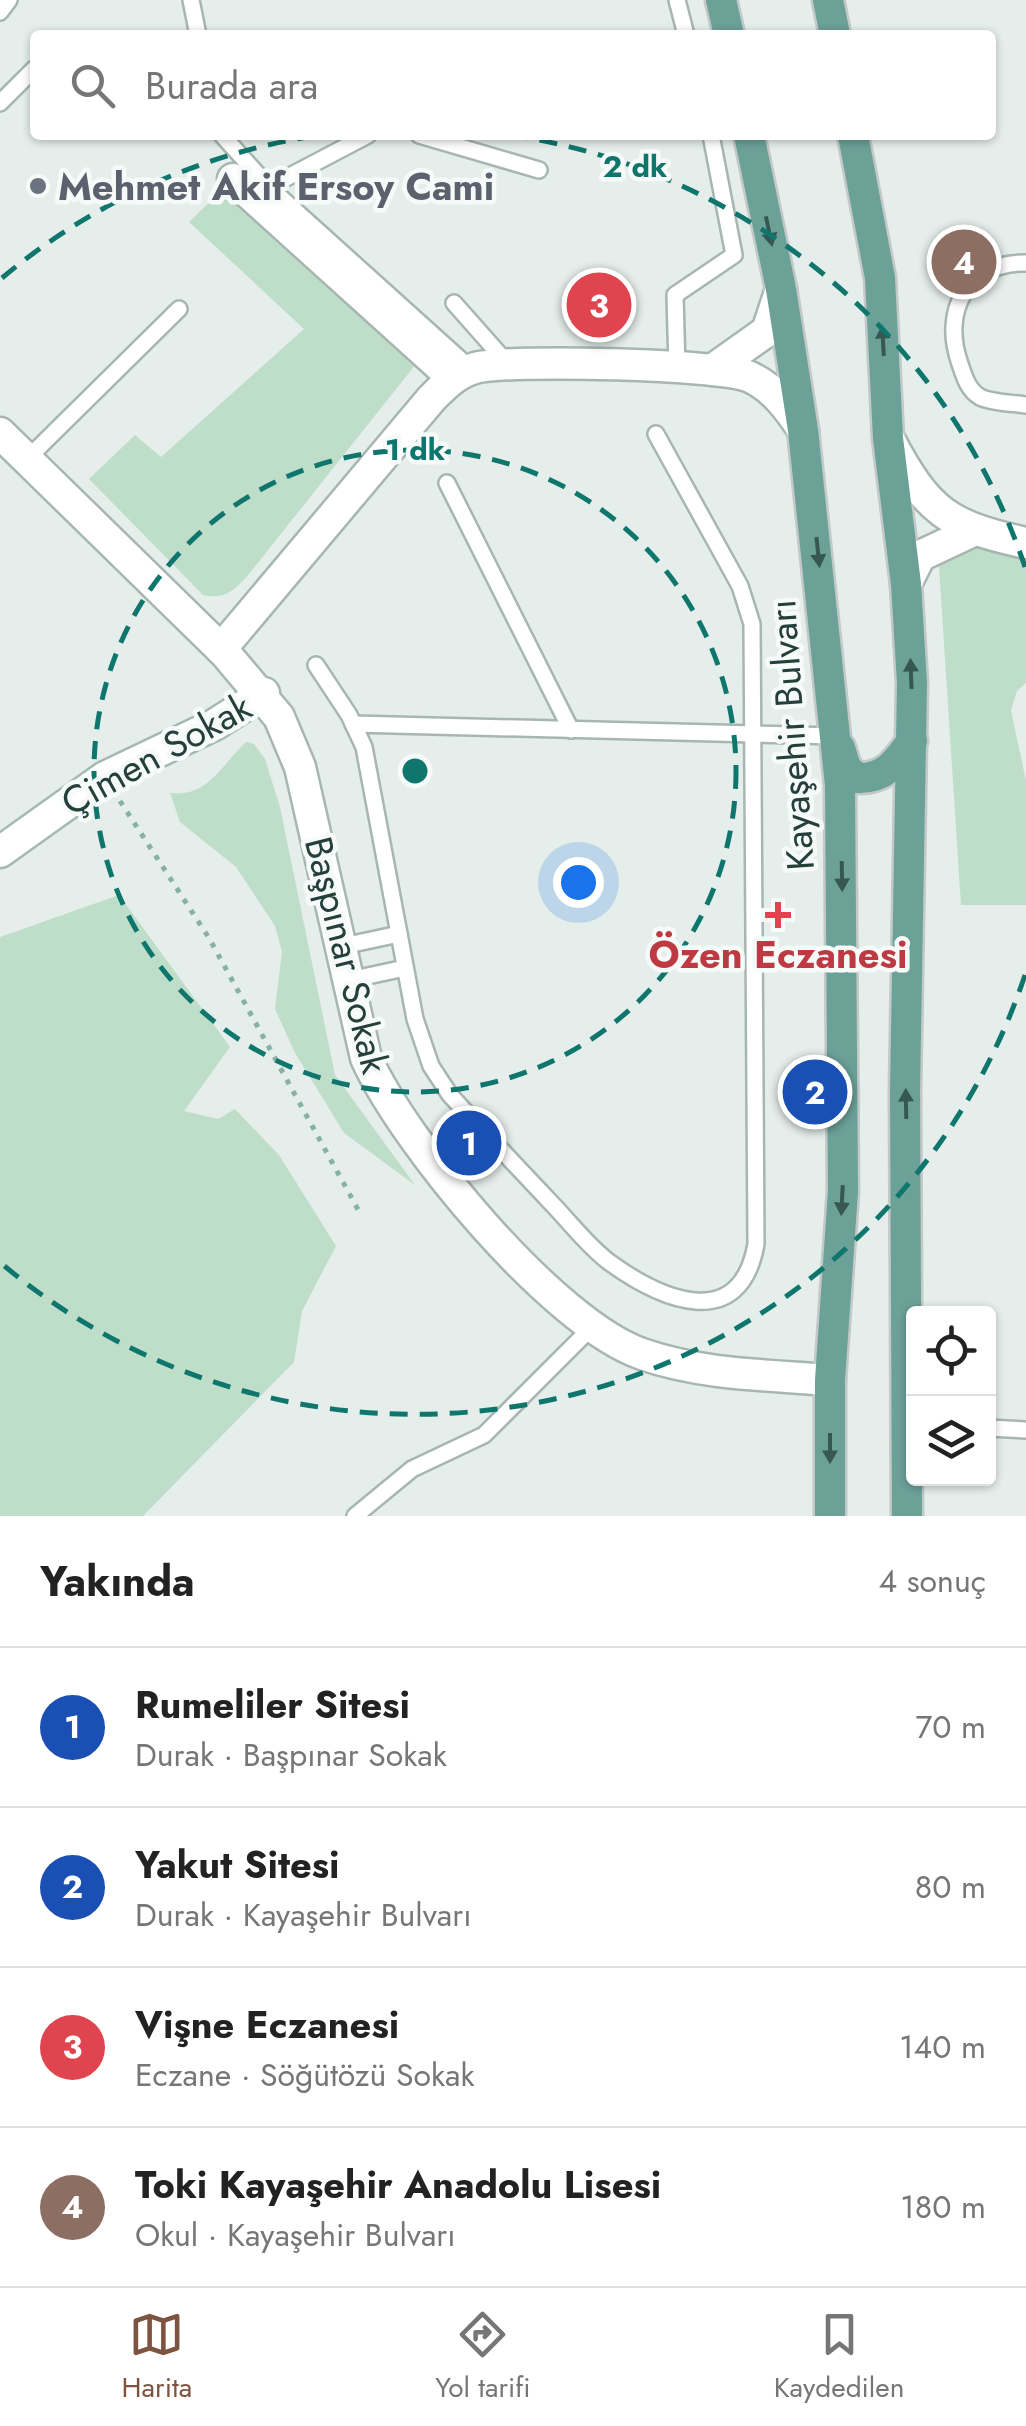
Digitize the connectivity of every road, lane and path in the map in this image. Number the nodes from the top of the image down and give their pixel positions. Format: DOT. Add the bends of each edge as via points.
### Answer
graph roads {
  1 [pos="9,0"];
  2 [pos="191,0"];
  3 [pos="677,0"];
  4 [pos="721,0"];
  5 [pos="828,0"];
  6 [pos="0,12"];
  7 [pos="197,30"];
  8 [pos="685,30"];
  9 [pos="729,30"];
  10 [pos="834,30"];
  11 [pos="30,73"];
  12 [pos="0,103"];
  13 [pos="226,140"];
  14 [pos="358,140"];
  15 [pos="436,140"];
  16 [pos="713,140"];
  17 [pos="750,140"];
  18 [pos="852,140"];
  19 [pos="539,170"];
  20 [pos="233,179"];
  21 [pos="268,187"];
  22 [pos="1026,263"];
  23 [pos="781,290"];
  24 [pos="454,302"];
  25 [pos="179,309"];
  26 [pos="507,363"];
  27 [pos="677,369"];
  28 [pos="712,370"];
  29 [pos="462,373"];
  30 [pos="1026,405"];
  31 [pos="803,430"];
  32 [pos="0,433"];
  33 [pos="656,434"];
  34 [pos="888,438"];
  35 [pos="27,458"];
  36 [pos="446,483"];
  37 [pos="972,532"];
  38 [pos="1026,543"];
  39 [pos="906,584"];
  40 [pos="221,649"];
  41 [pos="316,665"];
  42 [pos="264,693"];
  43 [pos="353,724"];
  44 [pos="571,730"];
  45 [pos="751,735"];
  46 [pos="836,736"];
  47 [pos="912,742"];
  48 [pos="105,777"];
  49 [pos="0,852"];
  50 [pos="399,934"];
  51 [pos="343,946"];
  52 [pos="405,968"];
  53 [pos="349,980"];
  54 [pos="361,1215"];
  55 [pos="590,1329"];
  56 [pos="830,1380"];
  57 [pos="996,1428"];
  58 [pos="1026,1430"];
  59 [pos="355,1516"];
  60 [pos="830,1516"];
  61 [pos="907,1516"];
  1 -- 6 [label="lane"];
  2 -- 7 [label="lane"];
  3 -- 8 [label="lane"];
  4 -- 9 [label="main road"];
  5 -- 10 [label="main road"];
  11 -- 12 [label="lane"];
  13 -- 21 [label="lane"];
  14 -- 21 [label="lane"];
  15 -- 19 [label="lane"];
  16 -- 27 [label="lane" via="734,255 675,295"];
  17 -- 23 [label="main road, Kayaşehir Bulvarı, one-way"];
  34 -- 18 [label="main road, one-way" via="880,278"];
  20 -- 29 [label="street"];
  21 -- 29 [label="lane"];
  22 -- 30 [label="lane" via="990,268 972,281 959,294 952,335 967,385 980,397"];
  23 -- 28 [label="street" via="767,330"];
  23 -- 31 [label="main road, Kayaşehir Bulvarı"];
  24 -- 26 [label="lane"];
  25 -- 35 [label="lane"];
  26 -- 27 [label="street"];
  26 -- 29 [label="street"];
  27 -- 28 [label="street"];
  28 -- 31 [label="street" via="746,375 767,387"];
  29 -- 40 [label="street"];
  31 -- 46 [label="main road, Kayaşehir Bulvarı, one-way"];
  32 -- 35 [label="street, Başpınar Sokak"];
  33 -- 45 [label="lane" via="752,624"];
  34 -- 37 [label="street" via="912,482"];
  34 -- 39 [label="main road"];
  35 -- 40 [label="street, Başpınar Sokak"];
  36 -- 44 [label="lane"];
  37 -- 38 [label="street"];
  37 -- 39 [label="street" via="920,556"];
  47 -- 39 [label="main road, one-way"];
  40 -- 42 [label="street, Başpınar Sokak"];
  41 -- 43 [label="lane"];
  42 -- 48 [label="street, Çimen Sokak"];
  42 -- 51 [label="street, Başpınar Sokak" via="292,740"];
  43 -- 44 [label="lane"];
  43 -- 50 [label="lane" via="364,747"];
  44 -- 45 [label="lane"];
  45 -- 46 [label="lane"];
  45 -- 52 [label="lane" via="756,1244 752,1267 724,1298 705,1304 652,1290 605,1259 450,1096 431,1066"];
  46 -- 47 [label="main road" via="856,778 892,768"];
  46 -- 56 [label="main road, Kayaşehir Bulvarı, one-way" via="842,1190"];
  61 -- 47 [label="main road, one-way"];
  48 -- 49 [label="street, Çimen Sokak"];
  48 -- 54 [label="path" via="208,938"];
  50 -- 51 [label="lane"];
  50 -- 52 [label="lane"];
  51 -- 53 [label="street, Başpınar Sokak"];
  52 -- 53 [label="lane"];
  53 -- 55 [label="street, Başpınar Sokak" via="366,1058 384,1097 507,1250"];
  55 -- 56 [label="street, Başpınar Sokak" via="641,1354 704,1370"];
  55 -- 59 [label="lane" via="484,1434 412,1470"];
  56 -- 60 [label="main road, Kayaşehir Bulvarı, one-way"];
  57 -- 58 [label="lane"];
}
